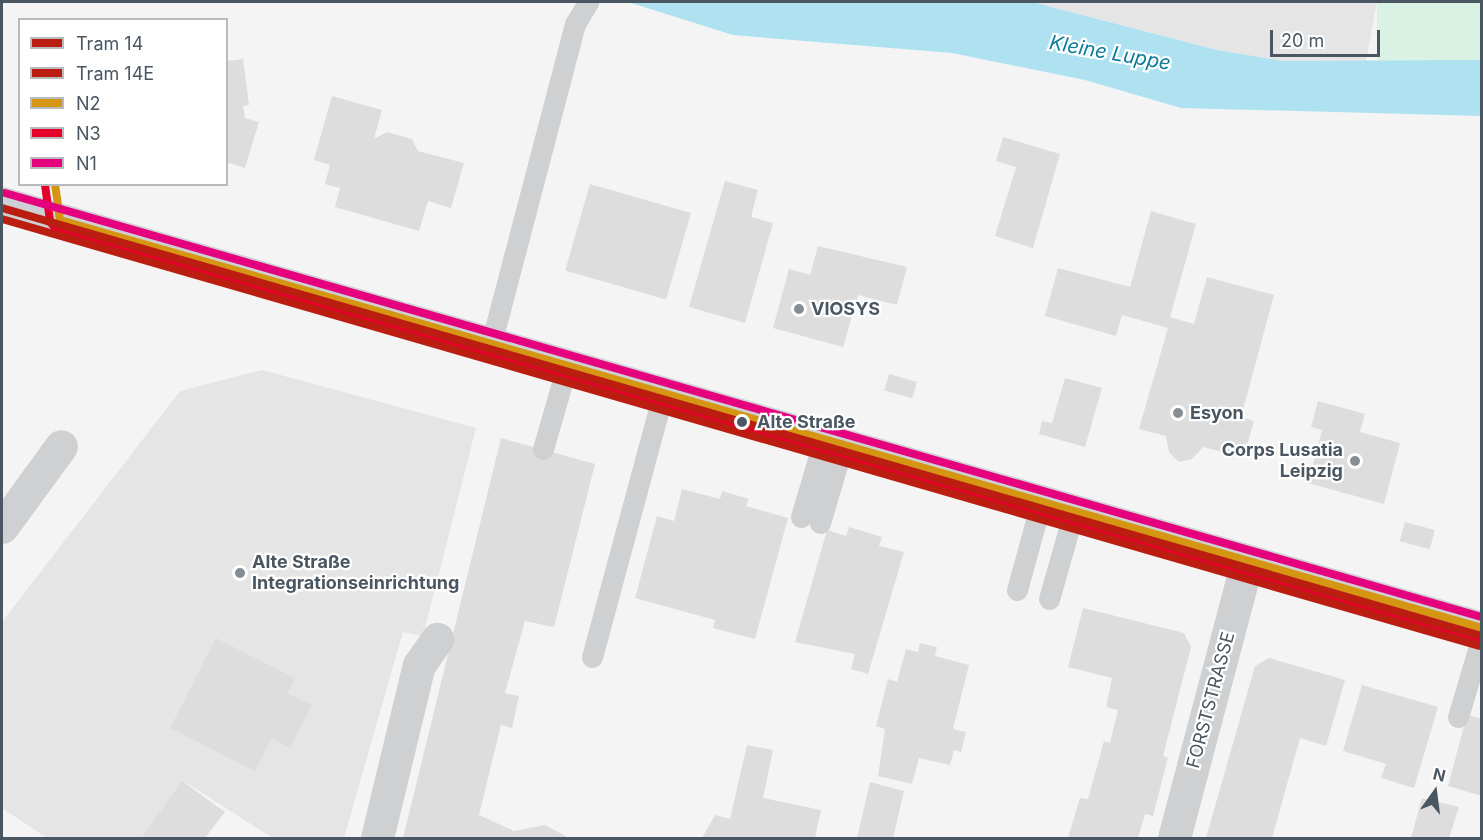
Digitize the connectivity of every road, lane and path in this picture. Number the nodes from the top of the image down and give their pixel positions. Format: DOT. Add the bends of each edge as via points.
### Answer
graph roads {
  1 [pos="588,2"];
  2 [pos="2,203"];
  3 [pos="491,344"];
  4 [pos="567,366"];
  5 [pos="663,393"];
  6 [pos="834,442"];
  7 [pos="62,446"];
  8 [pos="543,449"];
  9 [pos="1041,502"];
  10 [pos="1074,511"];
  11 [pos="811,520"];
  12 [pos="2,528"];
  13 [pos="1247,561"];
  14 [pos="1017,590"];
  15 [pos="1049,599"];
  16 [pos="1482,628"];
  17 [pos="1482,636"];
  18 [pos="437,639"];
  19 [pos="592,657"];
  20 [pos="1458,717"];
  21 [pos="377,838"];
  22 [pos="1174,838"];
  1 -- 3 [label="lane" via="575,24"];
  2 -- 3 [label="main road"];
  3 -- 4 [label="main road"];
  4 -- 5 [label="main road"];
  4 -- 8 [label="lane"];
  5 -- 6 [label="main road"];
  5 -- 19 [label="lane"];
  6 -- 9 [label="main road"];
  6 -- 11 [label="lane"];
  7 -- 12 [label="street"];
  9 -- 10 [label="main road"];
  9 -- 14 [label="lane"];
  10 -- 13 [label="main road"];
  10 -- 15 [label="lane"];
  13 -- 16 [label="main road"];
  13 -- 22 [label="street, FORSTSTRASSE"];
  17 -- 20 [label="lane"];
  18 -- 21 [label="street" via="419,665"];
}
